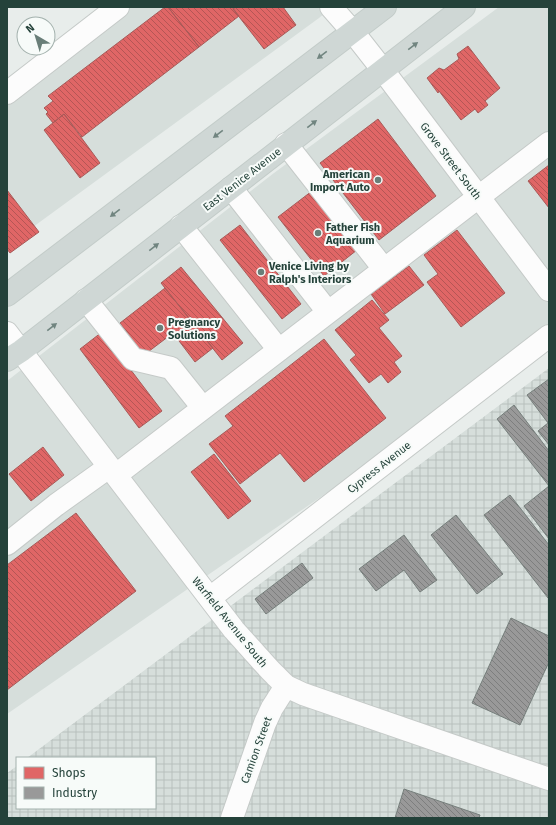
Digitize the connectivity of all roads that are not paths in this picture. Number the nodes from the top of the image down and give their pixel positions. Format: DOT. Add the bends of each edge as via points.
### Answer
graph roads {
  1 [pos="118,7"];
  2 [pos="331,7"];
  3 [pos="385,7"];
  4 [pos="464,7"];
  5 [pos="353,32"];
  6 [pos="382,70"];
  7 [pos="7,93"];
  8 [pos="549,143"];
  9 [pos="286,144"];
  10 [pos="231,188"];
  11 [pos="478,196"];
  12 [pos="181,226"];
  13 [pos="384,269"];
  14 [pos="549,290"];
  15 [pos="7,295"];
  16 [pos="86,300"];
  17 [pos="328,312"];
  18 [pos="7,334"];
  19 [pos="549,336"];
  20 [pos="279,350"];
  21 [pos="12,358"];
  22 [pos="203,408"];
  23 [pos="112,471"];
  24 [pos="7,544"];
  25 [pos="210,598"];
  26 [pos="286,686"];
  27 [pos="549,779"];
  28 [pos="232,818"];
  1 -- 7 [label="street"];
  2 -- 5 [label="street, Grove Street South"];
  3 -- 5 [label="main road"];
  6 -- 4 [label="main road, East Venice Avenue, one-way"];
  5 -- 6 [label="street, Grove Street South"];
  5 -- 15 [label="main road, one-way"];
  9 -- 6 [label="main road, East Venice Avenue, one-way"];
  6 -- 11 [label="street, Grove Street South"];
  8 -- 11 [label="street"];
  9 -- 10 [label="main road, East Venice Avenue"];
  9 -- 13 [label="street"];
  10 -- 12 [label="main road, East Venice Avenue"];
  10 -- 17 [label="street"];
  11 -- 13 [label="street"];
  11 -- 14 [label="street, Grove Street South"];
  16 -- 12 [label="main road, East Venice Avenue, one-way"];
  12 -- 20 [label="street"];
  13 -- 17 [label="street"];
  21 -- 16 [label="main road, East Venice Avenue, one-way"];
  16 -- 22 [label="street" via="133,359 171,368"];
  17 -- 20 [label="street"];
  18 -- 21 [label="street, Warfield Avenue South"];
  19 -- 25 [label="street, Cypress Avenue"];
  20 -- 22 [label="street"];
  21 -- 23 [label="street, Warfield Avenue South"];
  22 -- 23 [label="street"];
  23 -- 24 [label="street" via="56,505"];
  23 -- 25 [label="street, Warfield Avenue South"];
  25 -- 26 [label="street, Warfield Avenue South" via="250,649"];
  26 -- 27 [label="street, Warfield Avenue South"];
  26 -- 28 [label="street, Camion Street" via="265,723"];
}
